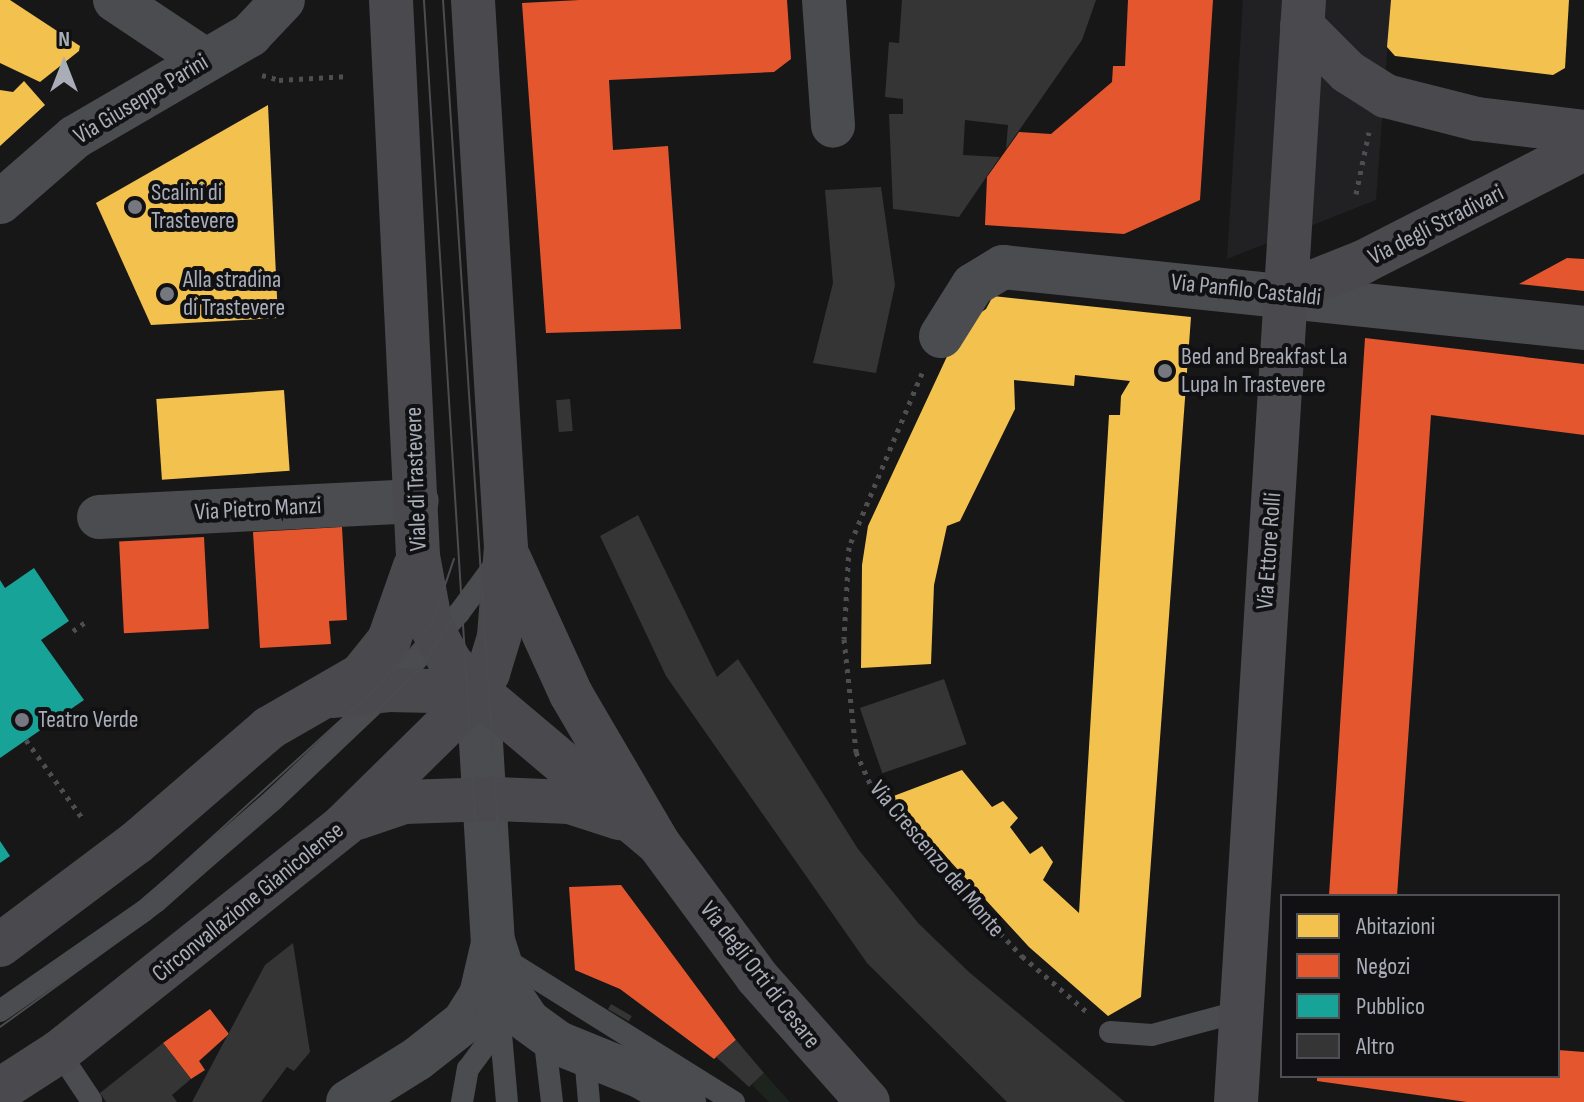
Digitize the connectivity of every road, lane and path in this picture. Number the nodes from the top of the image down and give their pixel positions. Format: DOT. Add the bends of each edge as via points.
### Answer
graph roads {
  1 [pos="115,0"];
  2 [pos="283,0"];
  3 [pos="391,0"];
  4 [pos="473,0"];
  5 [pos="824,0"];
  6 [pos="1303,13"];
  7 [pos="205,60"];
  8 [pos="349,76"];
  9 [pos="279,80"];
  10 [pos="833,126"];
  11 [pos="1369,126"];
  12 [pos="1584,132"];
  13 [pos="1584,149"];
  14 [pos="1356,194"];
  15 [pos="0,202"];
  16 [pos="1285,293"];
  17 [pos="1584,328"];
  18 [pos="941,336"];
  19 [pos="417,501"];
  20 [pos="99,517"];
  21 [pos="506,548"];
  22 [pos="418,556"];
  23 [pos="84,623"];
  24 [pos="450,623"];
  25 [pos="73,631"];
  26 [pos="389,690"];
  27 [pos="478,692"];
  28 [pos="329,696"];
  29 [pos="26,740"];
  30 [pos="485,799"];
  31 [pos="83,819"];
  32 [pos="344,825"];
  33 [pos="658,843"];
  34 [pos="494,943"];
  35 [pos="0,945"];
  36 [pos="0,1011"];
  37 [pos="1241,1011"];
  38 [pos="519,1027"];
  39 [pos="455,1031"];
  40 [pos="1110,1032"];
  41 [pos="59,1052"];
  42 [pos="615,1076"];
  43 [pos="0,1090"];
  44 [pos="91,1100"];
  45 [pos="348,1102"];
  46 [pos="462,1102"];
  47 [pos="507,1102"];
  48 [pos="552,1102"];
  49 [pos="589,1102"];
  50 [pos="684,1102"];
  51 [pos="734,1102"];
  52 [pos="868,1102"];
  53 [pos="1236,1102"];
  1 -- 7 [label="street"];
  2 -- 7 [label="street, Via Giuseppe Parini" via="250,35"];
  3 -- 19 [label="main road, Viale di Trastevere"];
  4 -- 21 [label="main road"];
  5 -- 10 [label="street"];
  6 -- 12 [label="main road" via="1348,72 1386,96 1477,119"];
  6 -- 16 [label="main road, Via Ettore Rolli"];
  7 -- 15 [label="street, Via Giuseppe Parini" via="75,137"];
  8 -- 9 [label="path"];
  11 -- 14 [label="path"];
  13 -- 16 [label="main road, Via degli Stradivari" via="1363,262"];
  16 -- 17 [label="street, Via Panfilo Castaldi"];
  16 -- 18 [label="street, Via Panfilo Castaldi" via="1003,267 973,285"];
  16 -- 37 [label="main road, Via Ettore Rolli"];
  18 -- 40 [label="path, Via Crescenzo del Monte" via="898,420 849,547 844,639 856,752 872,788 945,875 1022,956"];
  19 -- 20 [label="street, Via Pietro Manzi"];
  19 -- 22 [label="main road, Viale di Trastevere"];
  21 -- 24 [label="lane"];
  21 -- 27 [label="main road, Circonvallazione Gianicolense" via="499,636"];
  21 -- 33 [label="main road, Via degli Orti di Cesare" via="571,694"];
  22 -- 24 [label="main road, Viale di Trastevere"];
  22 -- 28 [label="main road" via="401,613 380,654 353,682"];
  23 -- 25 [label="path"];
  24 -- 26 [label="lane"];
  24 -- 27 [label="main road, Viale di Trastevere"];
  26 -- 27 [label="main road"];
  26 -- 28 [label="main road"];
  26 -- 36 [label="lane" via="144,911"];
  27 -- 30 [label="street"];
  27 -- 32 [label="main road, Circonvallazione Gianicolense"];
  27 -- 33 [label="main road, Via degli Orti di Cesare"];
  28 -- 35 [label="main road" via="269,728 136,843"];
  29 -- 31 [label="path"];
  30 -- 32 [label="main road, Via degli Orti di Cesare" via="404,802"];
  30 -- 33 [label="main road, Via degli Orti di Cesare" via="581,804 613,815"];
  30 -- 34 [label="street"];
  32 -- 41 [label="main road, Circonvallazione Gianicolense"];
  33 -- 52 [label="main road, Via degli Orti di Cesare" via="757,977"];
  34 -- 38 [label="street"];
  34 -- 39 [label="street" via="481,995"];
  34 -- 51 [label="lane" via="522,975"];
  37 -- 40 [label="lane" via="1152,1035"];
  37 -- 53 [label="main road, Via Ettore Rolli"];
  38 -- 39 [label="street"];
  38 -- 42 [label="street"];
  38 -- 46 [label="lane" via="468,1069"];
  38 -- 47 [label="lane"];
  38 -- 48 [label="lane"];
  39 -- 45 [label="street"];
  41 -- 43 [label="main road, Circonvallazione Gianicolense"];
  41 -- 44 [label="lane"];
  42 -- 49 [label="lane"];
  42 -- 50 [label="street"];
}
